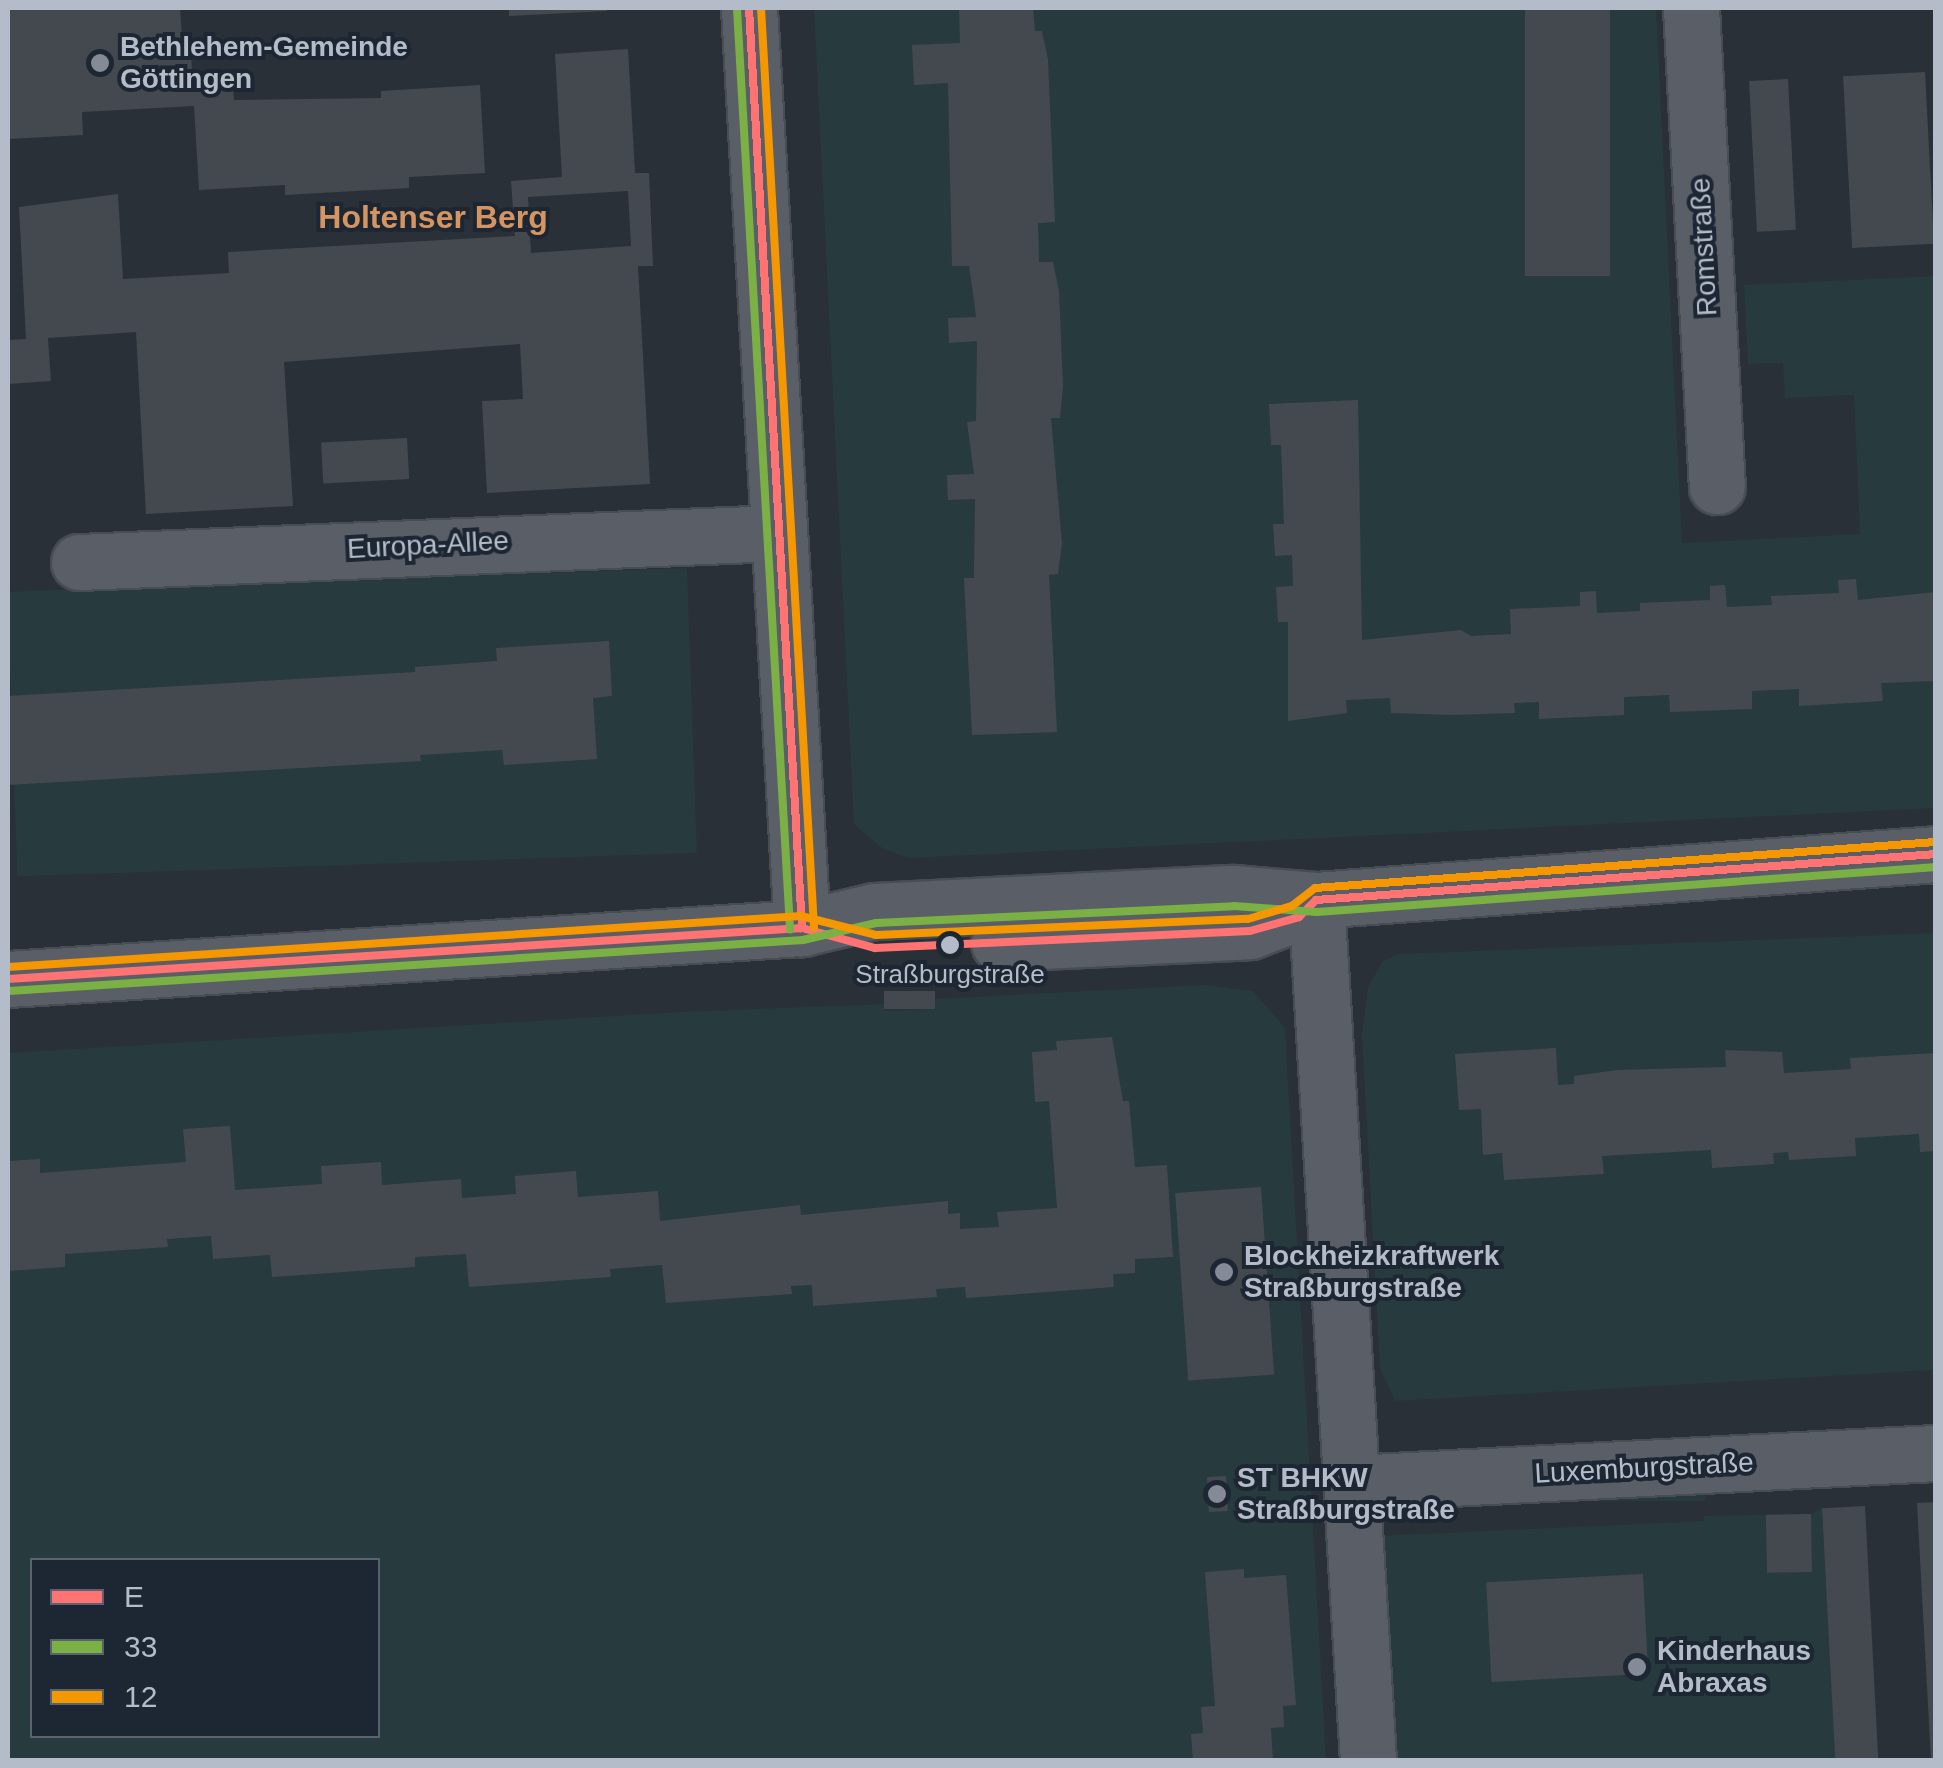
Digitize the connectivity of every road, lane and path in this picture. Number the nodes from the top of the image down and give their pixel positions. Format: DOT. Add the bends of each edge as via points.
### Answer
graph roads {
  1 [pos="749,8"];
  2 [pos="1691,8"];
  3 [pos="1717,486"];
  4 [pos="777,533"];
  5 [pos="79,562"];
  6 [pos="1936,854"];
  7 [pos="1316,900"];
  8 [pos="802,928"];
  9 [pos="8,979"];
  10 [pos="1936,1453"];
  11 [pos="1353,1484"];
  12 [pos="1368,1760"];
  1 -- 4 [label="street"];
  2 -- 3 [label="street, Romstraße"];
  4 -- 5 [label="street, Europa-Allee"];
  4 -- 8 [label="street"];
  6 -- 7 [label="street"];
  7 -- 8 [label="street" via="1234,893 874,911"];
  7 -- 11 [label="street"];
  8 -- 9 [label="street"];
  10 -- 11 [label="street, Luxemburgstraße"];
  11 -- 12 [label="street"];
}
